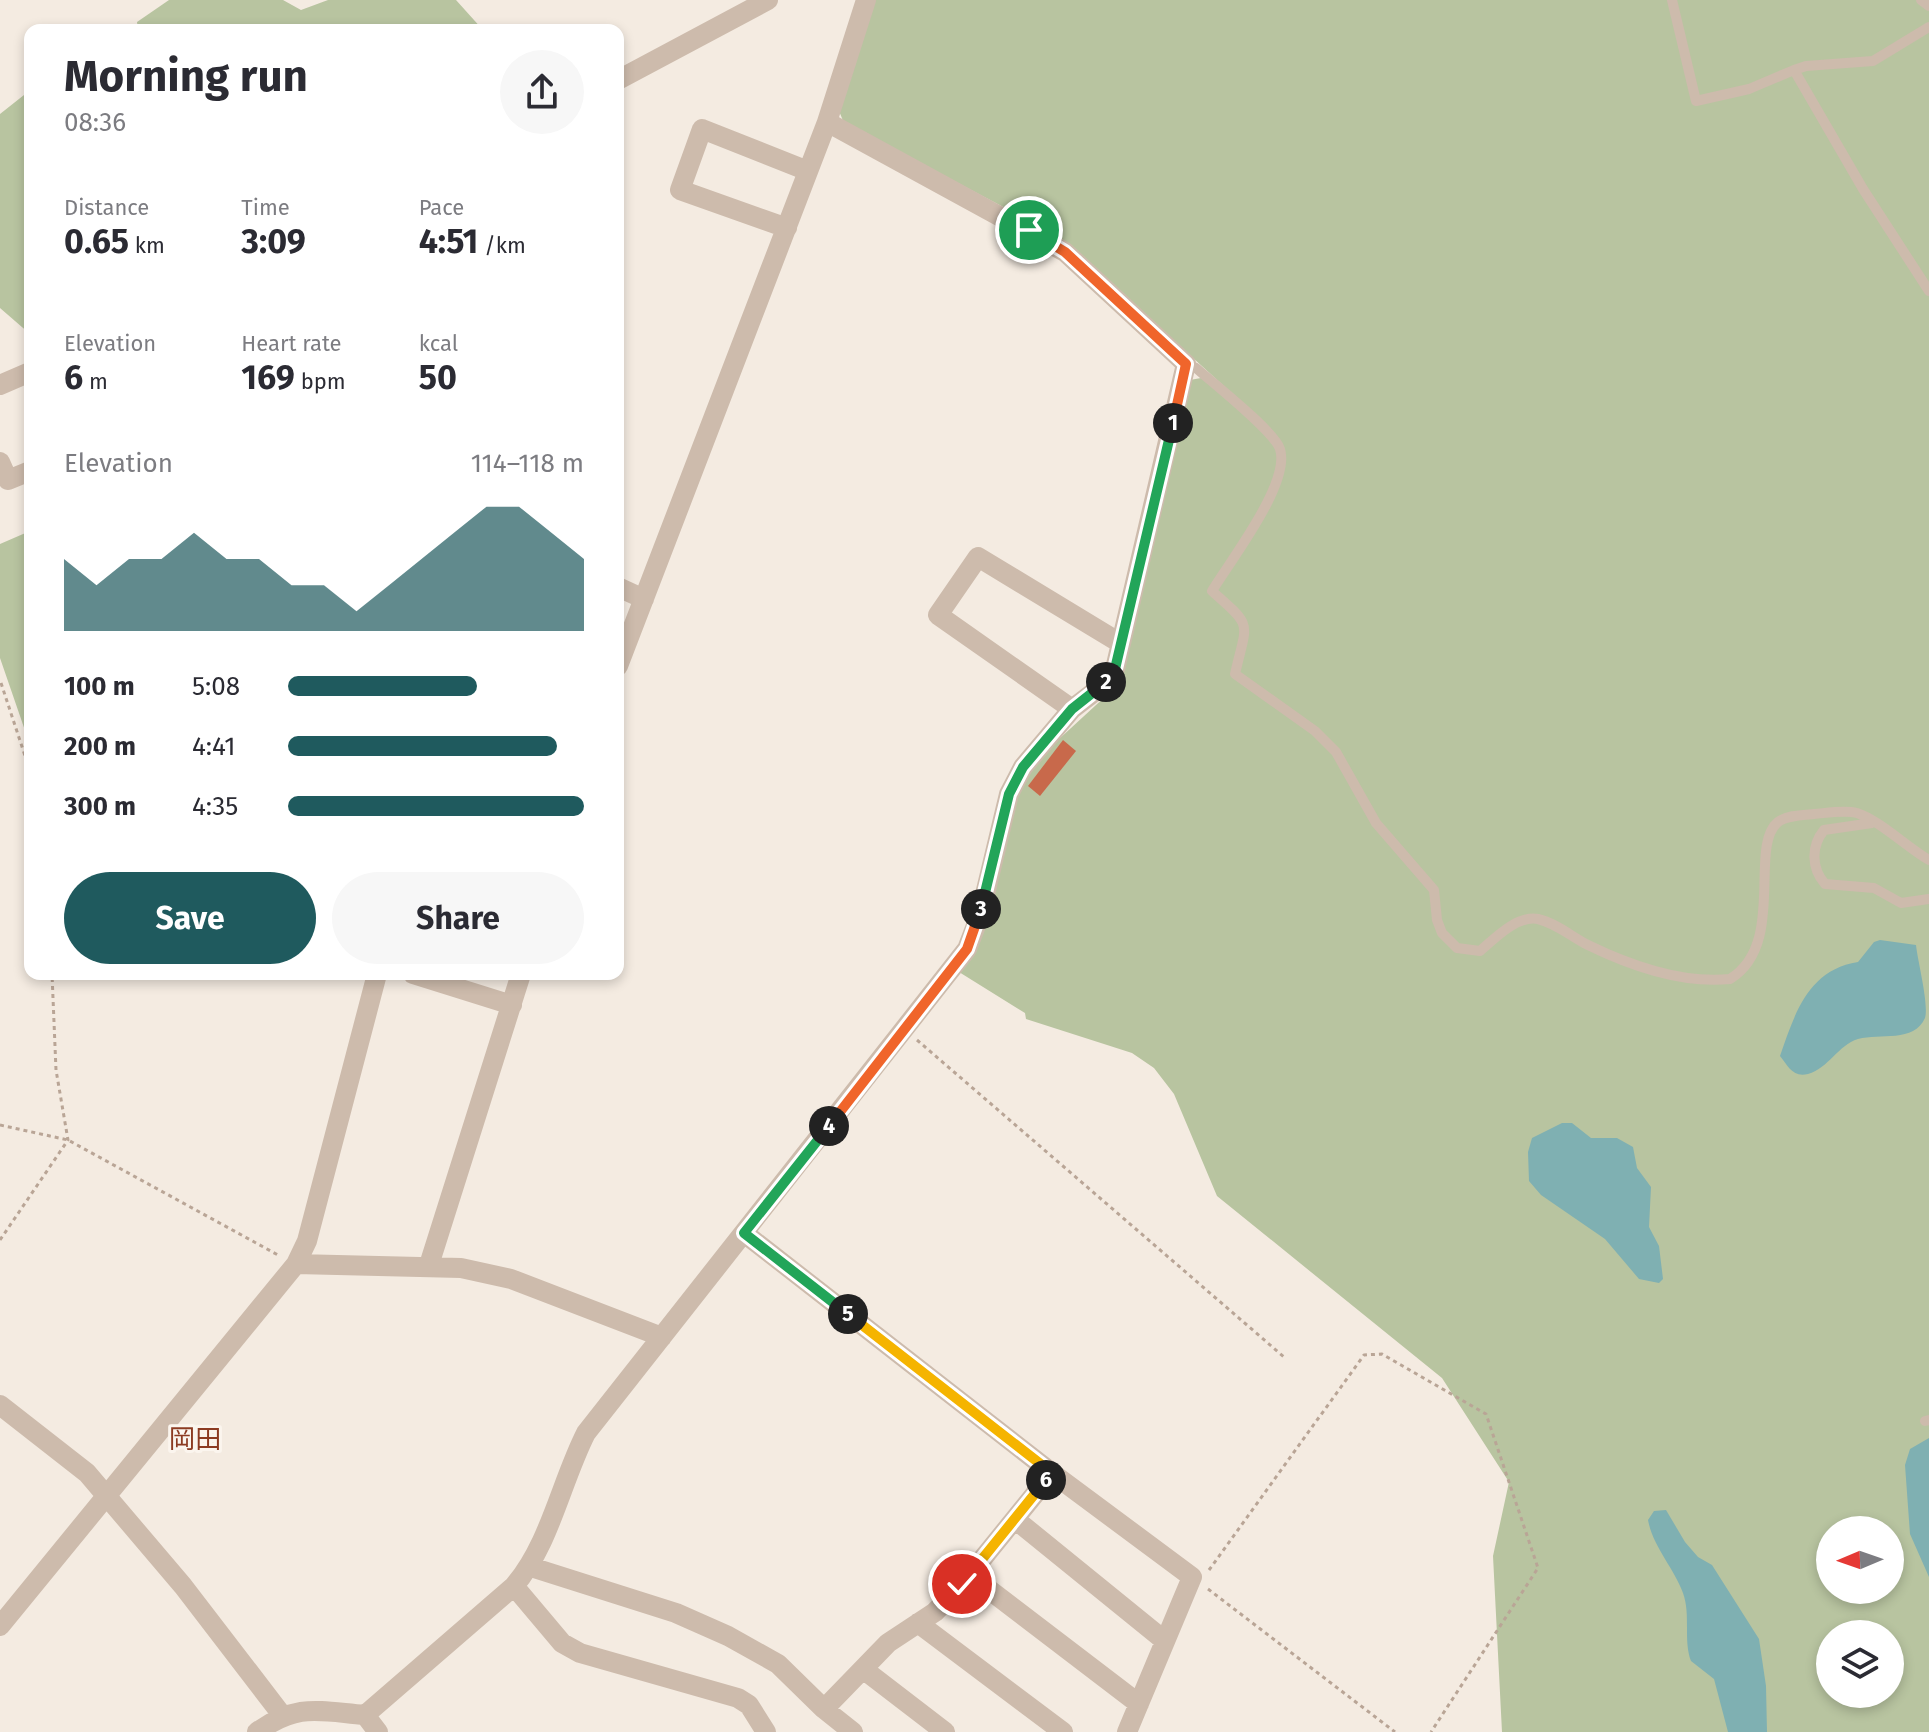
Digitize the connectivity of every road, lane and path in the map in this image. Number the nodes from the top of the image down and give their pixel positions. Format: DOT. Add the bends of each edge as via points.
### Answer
graph roads {
  1 [pos="768,0"];
  2 [pos="866,0"];
  3 [pos="1672,0"];
  4 [pos="1921,0"];
  5 [pos="1929,6"];
  6 [pos="1929,27"];
  7 [pos="1794,70"];
  8 [pos="624,77"];
  9 [pos="827,122"];
  10 [pos="808,171"];
  11 [pos="787,228"];
  12 [pos="1929,291"];
  13 [pos="1186,364"];
  14 [pos="24,375"];
  15 [pos="0,385"];
  16 [pos="0,462"];
  17 [pos="24,473"];
  18 [pos="624,590"];
  19 [pos="644,599"];
  20 [pos="1120,643"];
  21 [pos="624,651"];
  22 [pos="1,683"];
  23 [pos="1072,709"];
  24 [pos="24,753"];
  25 [pos="1874,823"];
  26 [pos="1929,860"];
  27 [pos="1929,899"];
  28 [pos="52,980"];
  29 [pos="375,980"];
  30 [pos="432,980"];
  31 [pos="519,980"];
  32 [pos="512,1005"];
  33 [pos="905,1029"];
  34 [pos="0,1125"];
  35 [pos="68,1140"];
  36 [pos="744,1233"];
  37 [pos="0,1240"];
  38 [pos="296,1264"];
  39 [pos="429,1265"];
  40 [pos="662,1337"];
  41 [pos="1284,1357"];
  42 [pos="0,1405"];
  43 [pos="1052,1473"];
  44 [pos="107,1498"];
  45 [pos="1016,1520"];
  46 [pos="531,1567"];
  47 [pos="970,1575"];
  48 [pos="1196,1580"];
  49 [pos="514,1586"];
  50 [pos="918,1623"];
  51 [pos="0,1626"];
  52 [pos="1165,1641"];
  53 [pos="863,1669"];
  54 [pos="1139,1704"];
  55 [pos="824,1709"];
  56 [pos="282,1715"];
  57 [pos="365,1715"];
  58 [pos="257,1732"];
  59 [pos="378,1732"];
  60 [pos="766,1732"];
  61 [pos="853,1732"];
  62 [pos="945,1732"];
  63 [pos="1063,1732"];
  64 [pos="1127,1732"];
  65 [pos="1395,1732"];
  66 [pos="1431,1732"];
  1 -- 8 [label="street"];
  2 -- 9 [label="street"];
  3 -- 7 [label="lane" via="1696,101 1749,89"];
  4 -- 5 [label="lane"];
  6 -- 7 [label="lane" via="1873,61"];
  7 -- 12 [label="lane"];
  9 -- 10 [label="street"];
  9 -- 13 [label="street" via="1065,252"];
  10 -- 11 [label="street"];
  10 -- 11 [label="street" via="702,129 680,190"];
  11 -- 19 [label="street"];
  13 -- 20 [label="street"];
  13 -- 25 [label="lane" via="1280,448 1273,492 1212,591 1244,619 1235,674 1336,752 1376,823 1434,890 1442,933 1457,948 1480,951 1521,921 1537,919 1587,945 1670,976 1730,979 1749,963 1759,936 1766,844 1776,823 1786,817 1844,812"];
  14 -- 15 [label="street"];
  16 -- 17 [label="street" via="8,480"];
  18 -- 19 [label="street"];
  19 -- 21 [label="street"];
  20 -- 23 [label="street" via="1115,669"];
  20 -- 23 [label="street" via="978,557 938,615"];
  22 -- 24 [label="path"];
  23 -- 33 [label="street" via="1023,767 1009,794 967,949"];
  25 -- 26 [label="lane"];
  25 -- 27 [label="lane" via="1824,830 1817,839 1818,876 1825,884 1874,888 1901,903"];
  28 -- 35 [label="path" via="56,1070"];
  29 -- 38 [label="street" via="307,1241"];
  30 -- 32 [label="street"];
  31 -- 32 [label="street"];
  32 -- 39 [label="street"];
  33 -- 36 [label="street"];
  33 -- 41 [label="path"];
  34 -- 35 [label="path"];
  35 -- 37 [label="path"];
  35 -- 38 [label="path"];
  36 -- 40 [label="street"];
  36 -- 43 [label="street"];
  38 -- 39 [label="street"];
  38 -- 44 [label="street"];
  39 -- 40 [label="street" via="511,1279"];
  40 -- 46 [label="street" via="586,1433"];
  42 -- 44 [label="street" via="87,1473"];
  43 -- 45 [label="street"];
  43 -- 48 [label="street"];
  44 -- 51 [label="street"];
  44 -- 56 [label="street"];
  45 -- 47 [label="street"];
  45 -- 52 [label="street"];
  46 -- 49 [label="street"];
  46 -- 55 [label="street" via="676,1613 728,1636 778,1664"];
  47 -- 50 [label="street"];
  47 -- 54 [label="street"];
  48 -- 52 [label="street"];
  48 -- 65 [label="path"];
  48 -- 66 [label="path" via="1364,1355 1382,1354 1486,1414 1538,1568"];
  49 -- 57 [label="street"];
  49 -- 60 [label="street" via="562,1643 580,1653 738,1698 749,1705"];
  50 -- 53 [label="street"];
  50 -- 63 [label="street"];
  52 -- 54 [label="street"];
  53 -- 55 [label="street"];
  53 -- 62 [label="street"];
  54 -- 64 [label="street"];
  55 -- 61 [label="street"];
  56 -- 57 [label="street" via="311,1710"];
  56 -- 58 [label="street"];
  57 -- 59 [label="street"];
}
